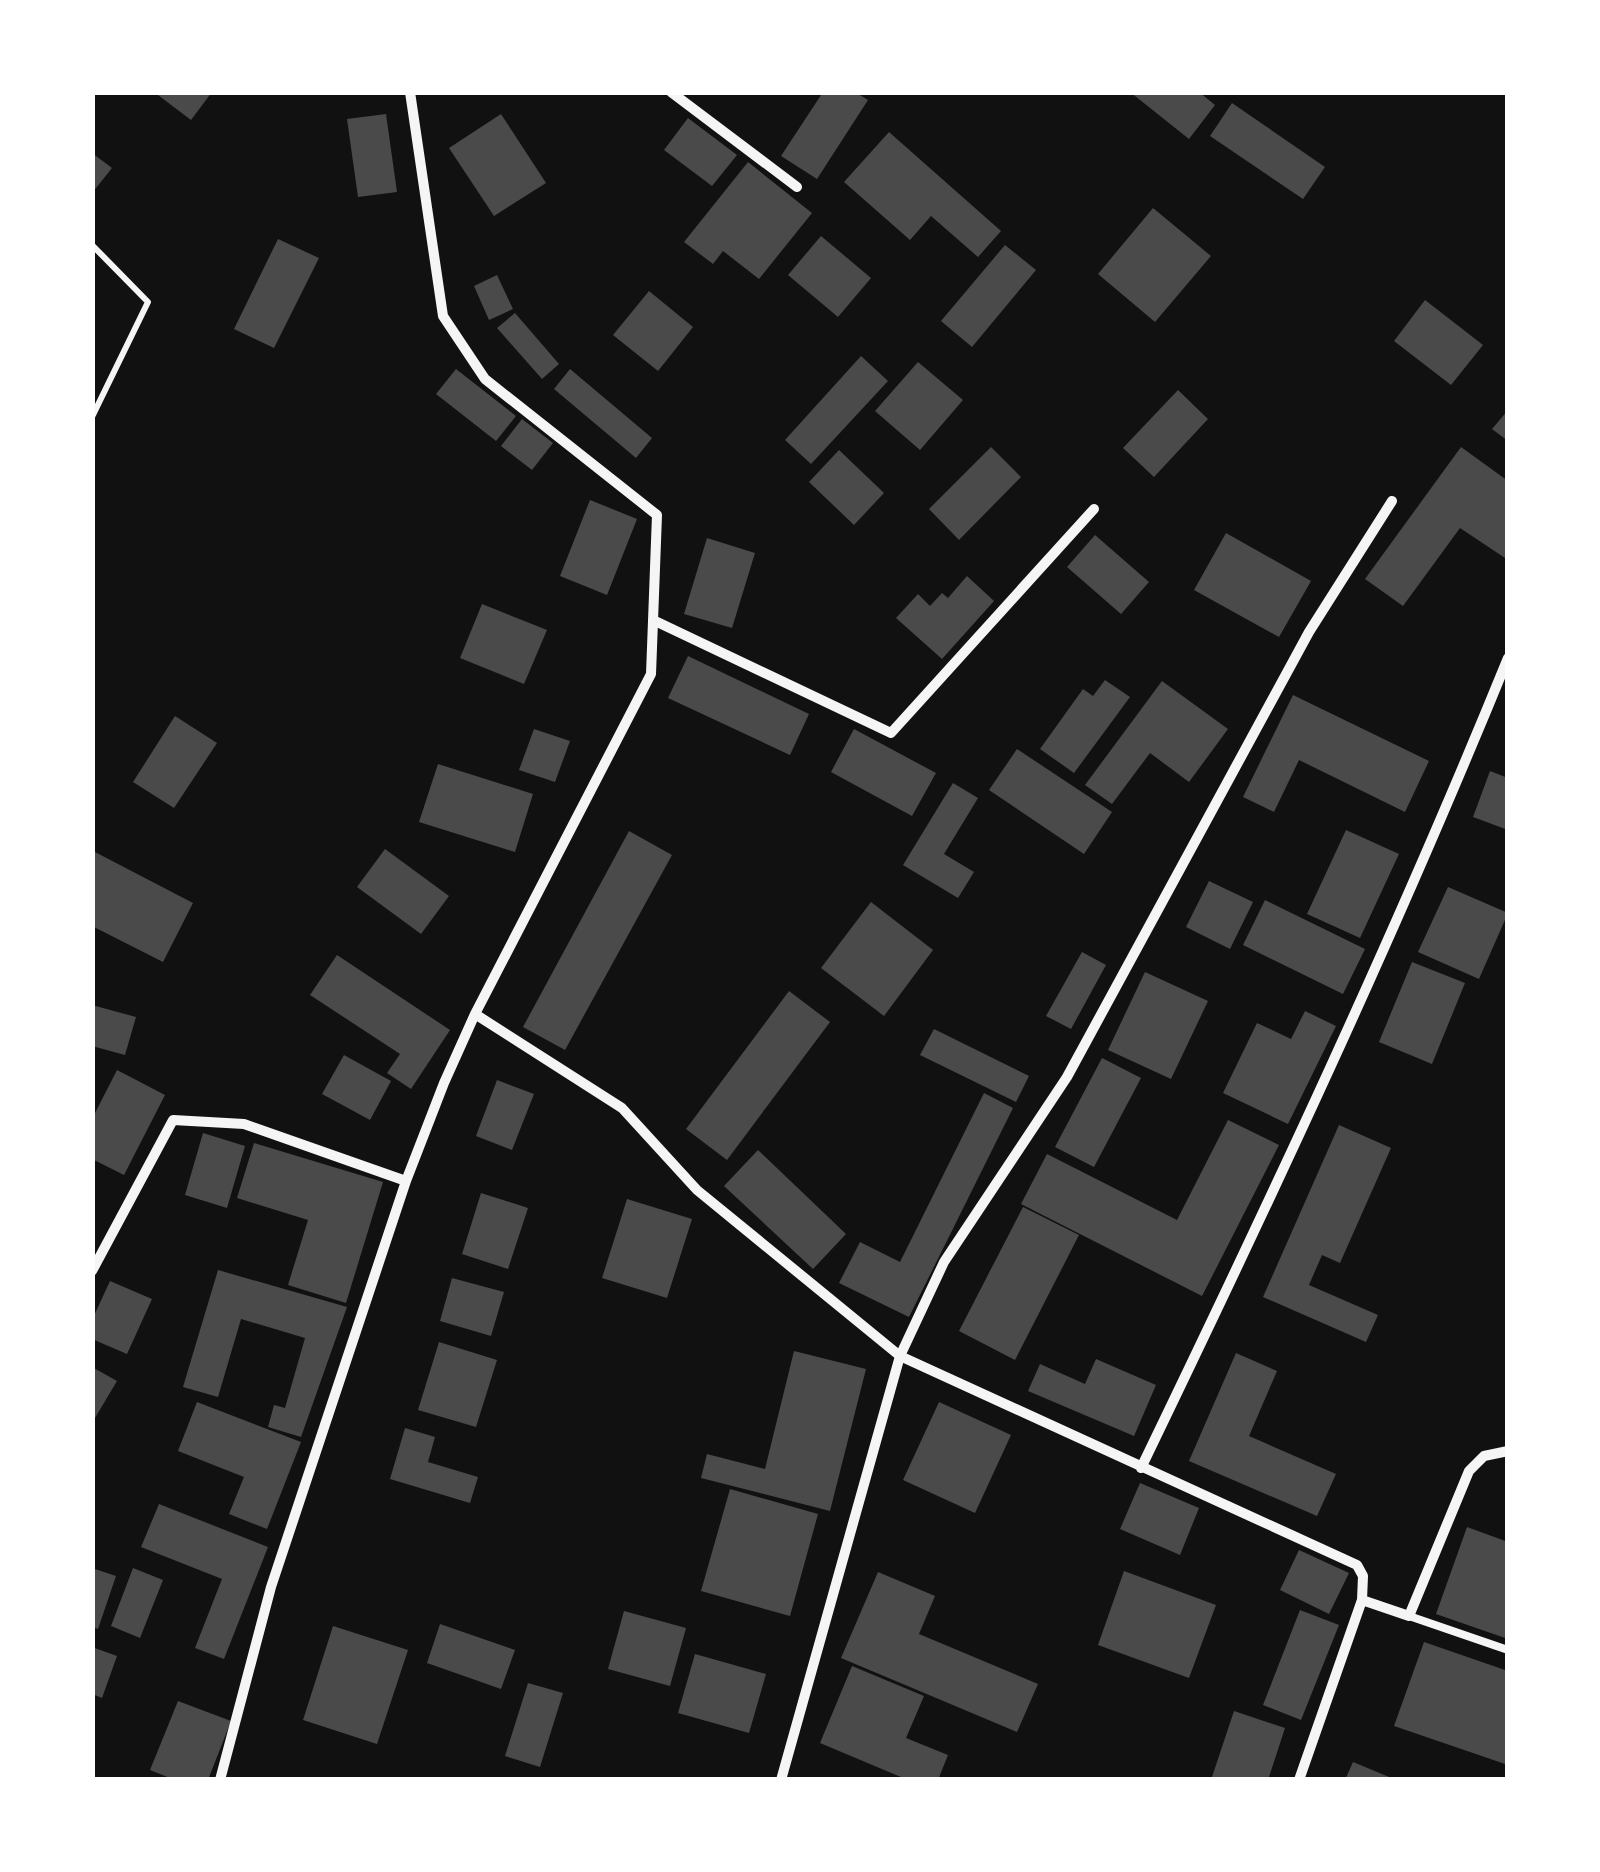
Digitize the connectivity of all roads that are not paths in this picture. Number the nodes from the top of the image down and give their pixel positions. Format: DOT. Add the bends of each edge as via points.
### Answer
graph roads {
  1 [pos="410,92"];
  2 [pos="671,92"];
  3 [pos="797,187"];
  4 [pos="1392,502"];
  5 [pos="1094,508"];
  6 [pos="653,620"];
  7 [pos="1508,658"];
  8 [pos="475,1014"];
  9 [pos="406,1182"];
  10 [pos="92,1272"];
  11 [pos="900,1356"];
  12 [pos="1508,1451"];
  13 [pos="1141,1468"];
  14 [pos="1362,1600"];
  15 [pos="1409,1616"];
  16 [pos="1508,1650"];
  17 [pos="220,1780"];
  18 [pos="781,1780"];
  19 [pos="1299,1780"];
  1 -- 6 [label="street" via="442,316 485,379 657,515"];
  2 -- 3 [label="street"];
  4 -- 11 [label="street" via="1309,632 1067,1077 944,1262"];
  5 -- 6 [label="street" via="892,733"];
  6 -- 8 [label="street" via="651,674"];
  7 -- 13 [label="street" via="1296,1148"];
  8 -- 9 [label="street"];
  8 -- 11 [label="street" via="622,1108 697,1190"];
  9 -- 10 [label="street" via="244,1124 173,1120"];
  9 -- 17 [label="street" via="271,1587"];
  11 -- 13 [label="street"];
  11 -- 18 [label="street"];
  12 -- 15 [label="street" via="1484,1456 1470,1471"];
  13 -- 14 [label="street" via="1350,1560 1363,1576"];
  14 -- 15 [label="street"];
  14 -- 19 [label="street"];
  15 -- 16 [label="lane"];
}
